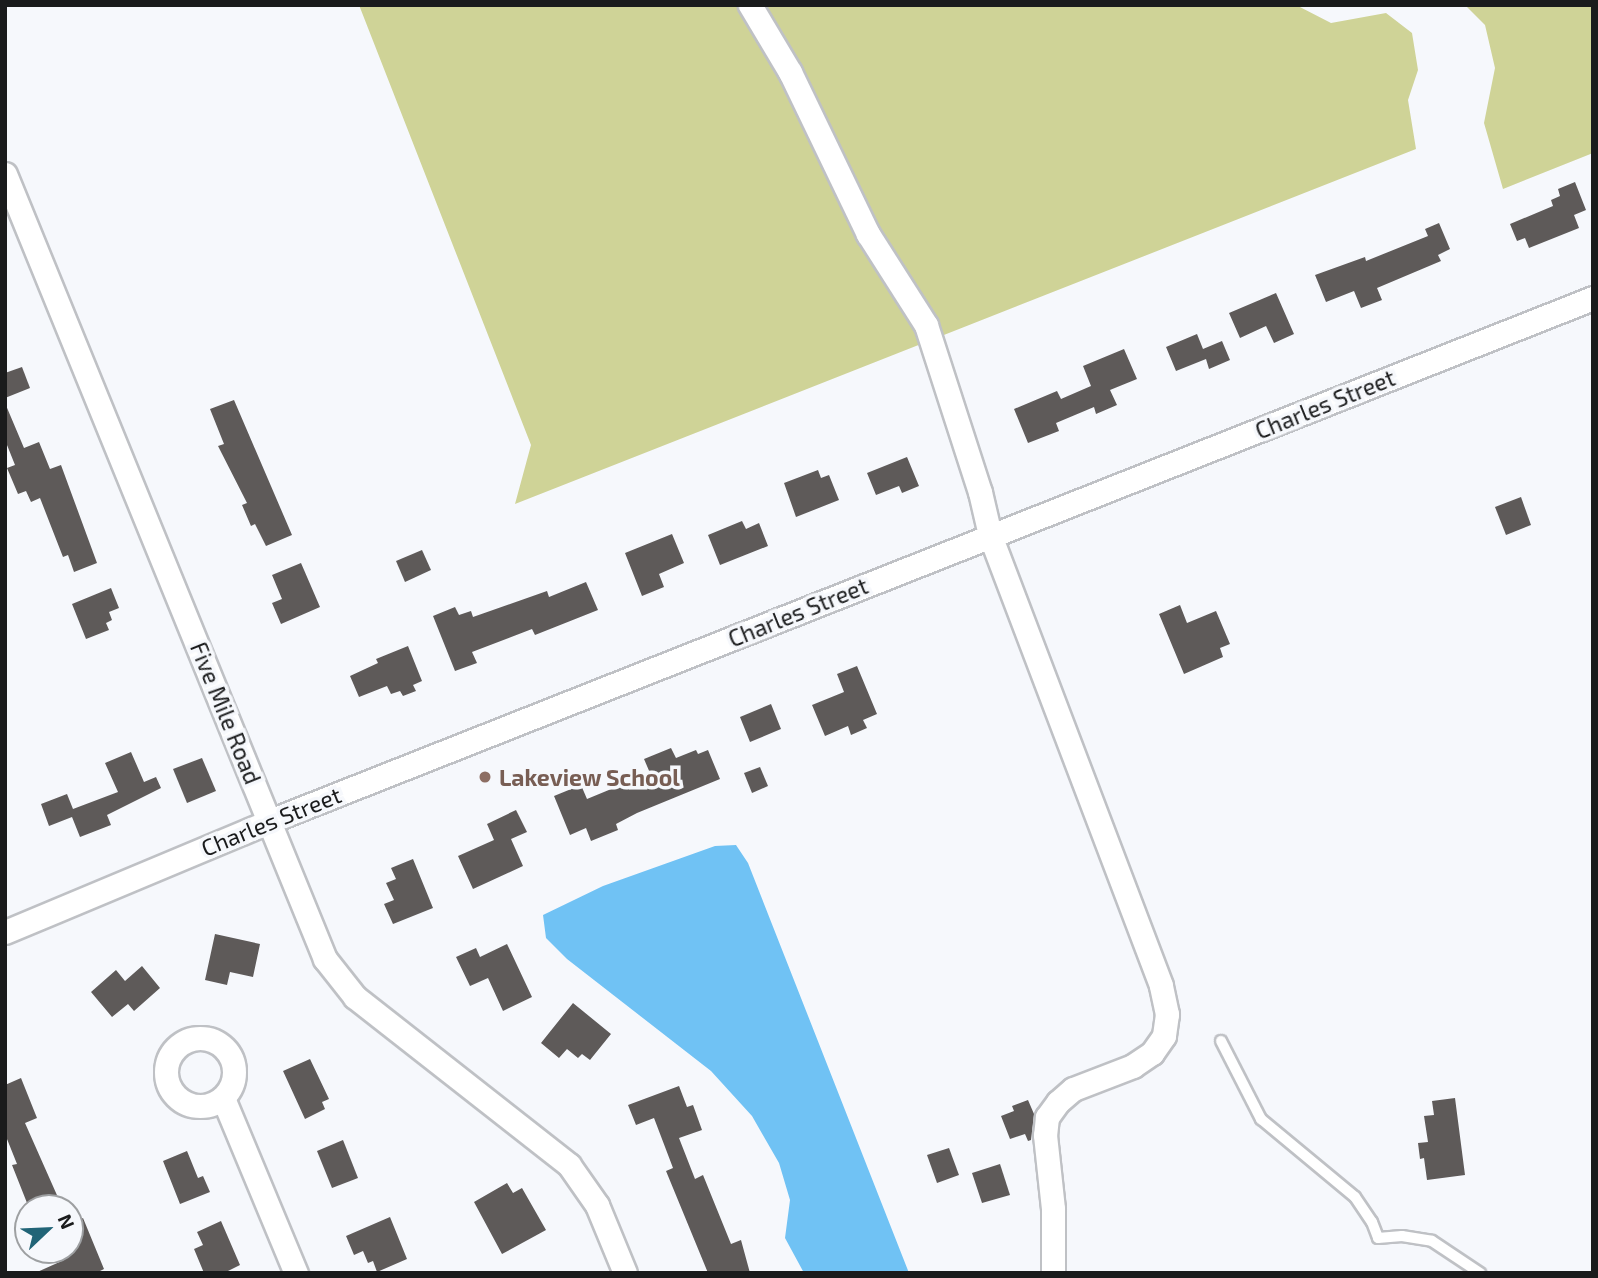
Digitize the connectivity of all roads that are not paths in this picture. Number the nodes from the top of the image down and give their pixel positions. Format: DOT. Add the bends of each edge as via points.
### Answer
graph roads {
  1 [pos="750,5"];
  2 [pos="5,174"];
  3 [pos="1593,298"];
  4 [pos="990,536"];
  5 [pos="270,821"];
  6 [pos="5,932"];
  7 [pos="1221,1041"];
  8 [pos="223,1098"];
  9 [pos="296,1273"];
  10 [pos="625,1273"];
  11 [pos="1053,1273"];
  12 [pos="1480,1273"];
  1 -- 4 [label="street" via="790,72 868,234 926,325"];
  2 -- 5 [label="street, Five Mile Road"];
  3 -- 4 [label="street, Charles Street"];
  4 -- 5 [label="street, Charles Street"];
  4 -- 11 [label="street" via="1161,986 1167,1014 1164,1036 1152,1053 1133,1066 1073,1089 1047,1117"];
  5 -- 6 [label="street, Charles Street"];
  5 -- 10 [label="street, Five Mile Road" via="320,949 339,980 569,1165 597,1205"];
  7 -- 12 [label="lane" via="1261,1119 1355,1197 1378,1238 1432,1241"];
  8 -- 9 [label="street"];
}
